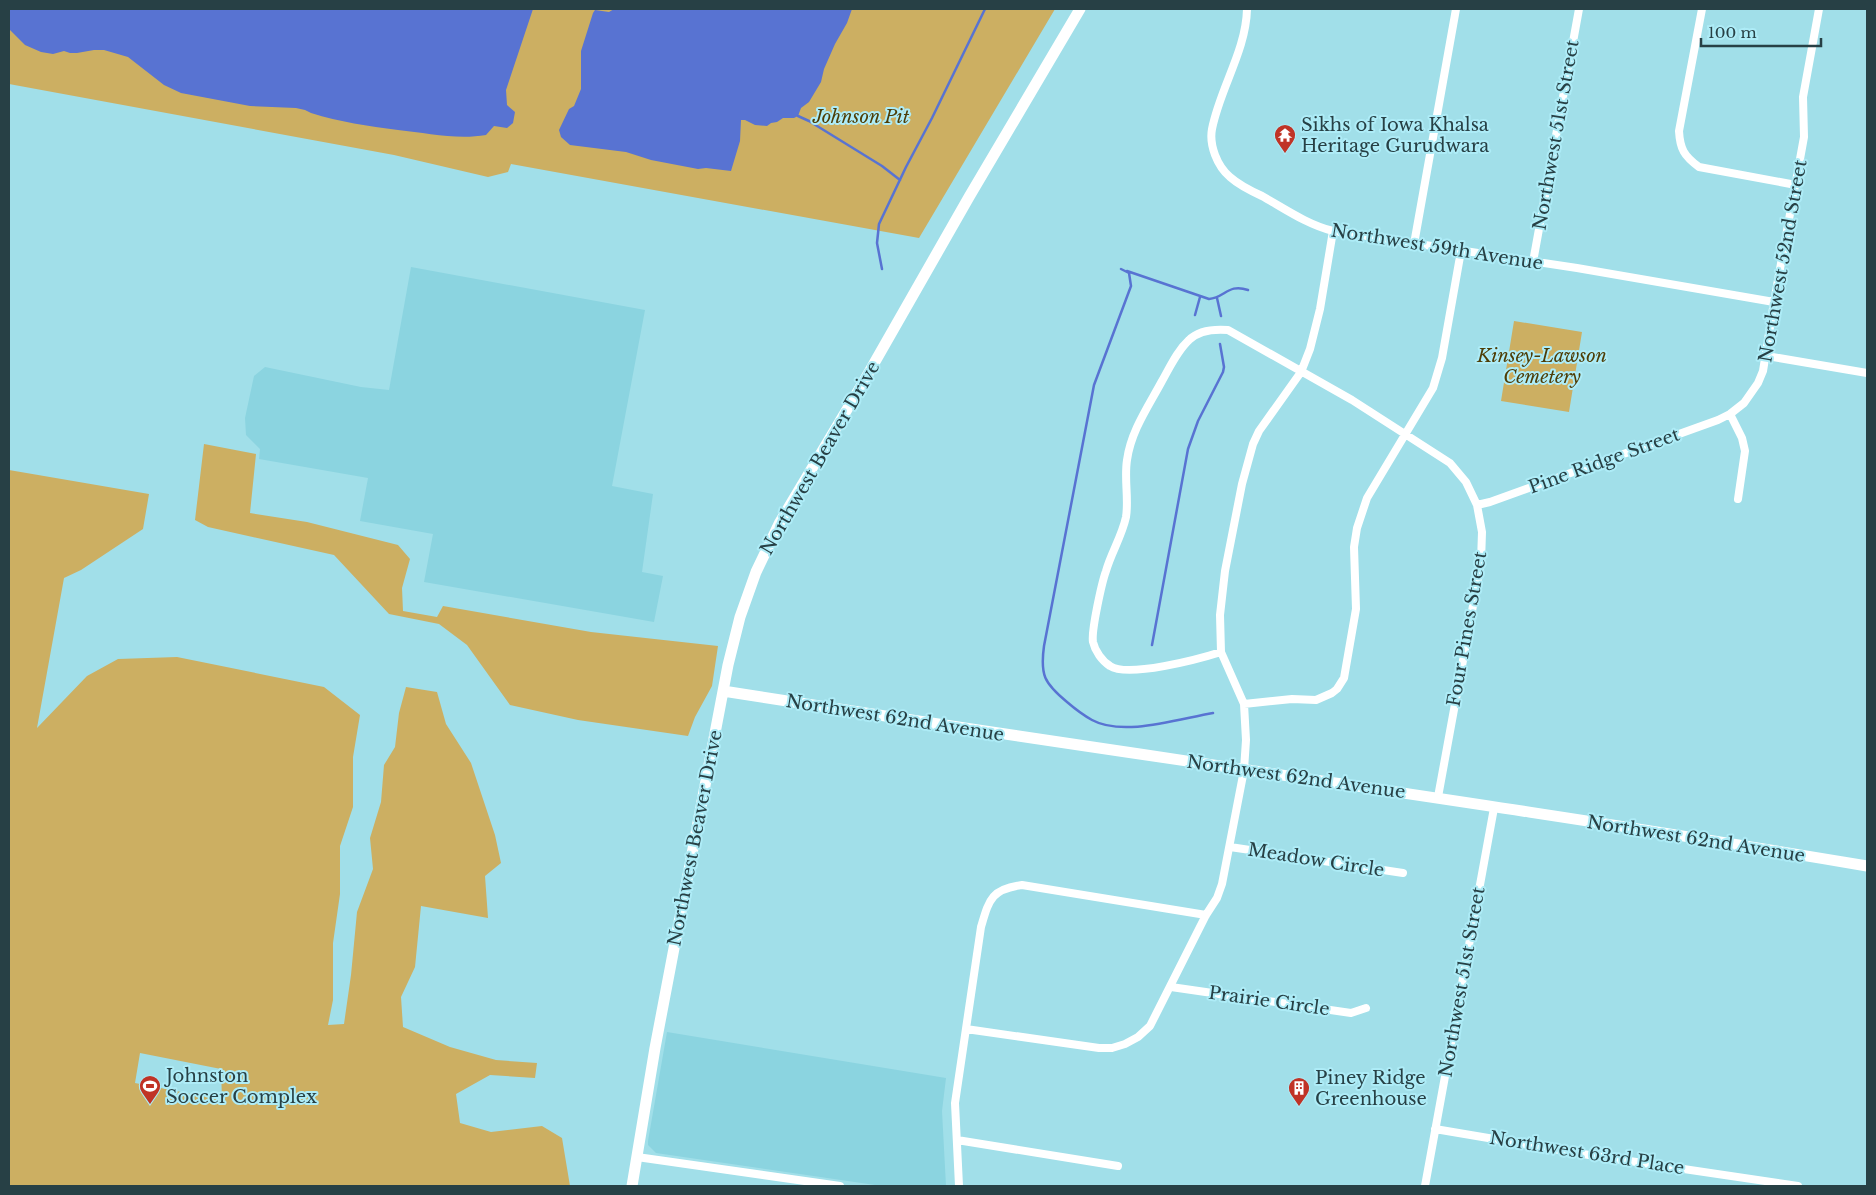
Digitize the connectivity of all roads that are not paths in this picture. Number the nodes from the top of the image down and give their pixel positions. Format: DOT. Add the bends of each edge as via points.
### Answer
graph roads {
  1 [pos="1080,9"];
  2 [pos="1247,9"];
  3 [pos="1456,9"];
  4 [pos="1579,9"];
  5 [pos="1702,9"];
  6 [pos="1819,9"];
  7 [pos="1796,185"];
  8 [pos="1333,232"];
  9 [pos="1414,244"];
  10 [pos="1461,251"];
  11 [pos="1533,262"];
  12 [pos="1774,302"];
  13 [pos="1767,356"];
  14 [pos="1301,372"];
  15 [pos="1867,373"];
  16 [pos="1730,414"];
  17 [pos="1406,435"];
  18 [pos="1738,499"];
  19 [pos="1477,505"];
  20 [pos="1221,652"];
  21 [pos="723,691"];
  22 [pos="1244,704"];
  23 [pos="1244,770"];
  24 [pos="1438,797"];
  25 [pos="1494,808"];
  26 [pos="1230,847"];
  27 [pos="1867,866"];
  28 [pos="1402,873"];
  29 [pos="1206,915"];
  30 [pos="1171,987"];
  31 [pos="1366,1008"];
  32 [pos="966,1028"];
  33 [pos="1435,1129"];
  34 [pos="957,1140"];
  35 [pos="637,1157"];
  36 [pos="1118,1166"];
  37 [pos="632,1186"];
  38 [pos="840,1186"];
  39 [pos="959,1186"];
  40 [pos="1425,1186"];
  41 [pos="1798,1186"];
  1 -- 21 [label="main road, Northwest Beaver Drive" via="780,522 756,572 740,618"];
  2 -- 8 [label="street, Northwest 59th Avenue" via="1241,45 1212,130 1218,164 1242,185"];
  3 -- 9 [label="street"];
  4 -- 11 [label="street, Northwest 51st Street"];
  5 -- 7 [label="street" via="1679,132 1680,146 1699,167"];
  6 -- 7 [label="street, Northwest 52nd Street" via="1803,97 1804,137"];
  7 -- 12 [label="street, Northwest 52nd Street"];
  8 -- 9 [label="street, Northwest 59th Avenue"];
  8 -- 14 [label="street" via="1320,309"];
  9 -- 10 [label="street, Northwest 59th Avenue"];
  10 -- 11 [label="street, Northwest 59th Avenue"];
  10 -- 17 [label="street" via="1438,374 1430,396"];
  11 -- 12 [label="street, Northwest 59th Avenue"];
  12 -- 13 [label="street, Northwest 52nd Street"];
  13 -- 15 [label="street"];
  13 -- 16 [label="street, Northwest 52nd Street" via="1758,383 1744,403"];
  14 -- 17 [label="street, Four Pines Street"];
  14 -- 20 [label="street" via="1259,431 1248,461 1226,571 1220,615"];
  14 -- 20 [label="street, Four Pines Street" via="1228,330 1205,331 1190,338 1178,353 1130,442 1126,462 1126,517 1106,570 1093,641 1102,659 1121,671 1136,671"];
  16 -- 18 [label="street" via="1745,450"];
  16 -- 19 [label="street, Pine Ridge Street"];
  17 -- 19 [label="street, Four Pines Street" via="1450,462 1466,482"];
  17 -- 22 [label="street" via="1367,498 1357,528 1354,548 1356,609 1341,684 1327,697 1316,700"];
  19 -- 24 [label="street, Four Pines Street" via="1482,532 1481,562"];
  20 -- 22 [label="street"];
  21 -- 23 [label="main road, Northwest 62nd Avenue"];
  21 -- 35 [label="main road, Northwest Beaver Drive"];
  22 -- 23 [label="street"];
  23 -- 24 [label="main road, Northwest 62nd Avenue"];
  23 -- 26 [label="street"];
  24 -- 25 [label="main road, Northwest 62nd Avenue"];
  25 -- 27 [label="main road, Northwest 62nd Avenue"];
  25 -- 33 [label="street, Northwest 51st Street"];
  26 -- 28 [label="street, Meadow Circle"];
  26 -- 29 [label="street" via="1222,884"];
  29 -- 30 [label="street"];
  29 -- 32 [label="street" via="1022,885 1007,887 995,894 986,908"];
  30 -- 31 [label="street, Prairie Circle" via="1350,1013"];
  30 -- 32 [label="street" via="1150,1026 1138,1037 1112,1048"];
  32 -- 34 [label="street" via="955,1103"];
  33 -- 40 [label="street, Northwest 51st Street"];
  33 -- 41 [label="street, Northwest 63rd Place"];
  34 -- 36 [label="street"];
  34 -- 39 [label="street"];
  35 -- 37 [label="main road, Northwest Beaver Drive"];
  35 -- 38 [label="street"];
}
